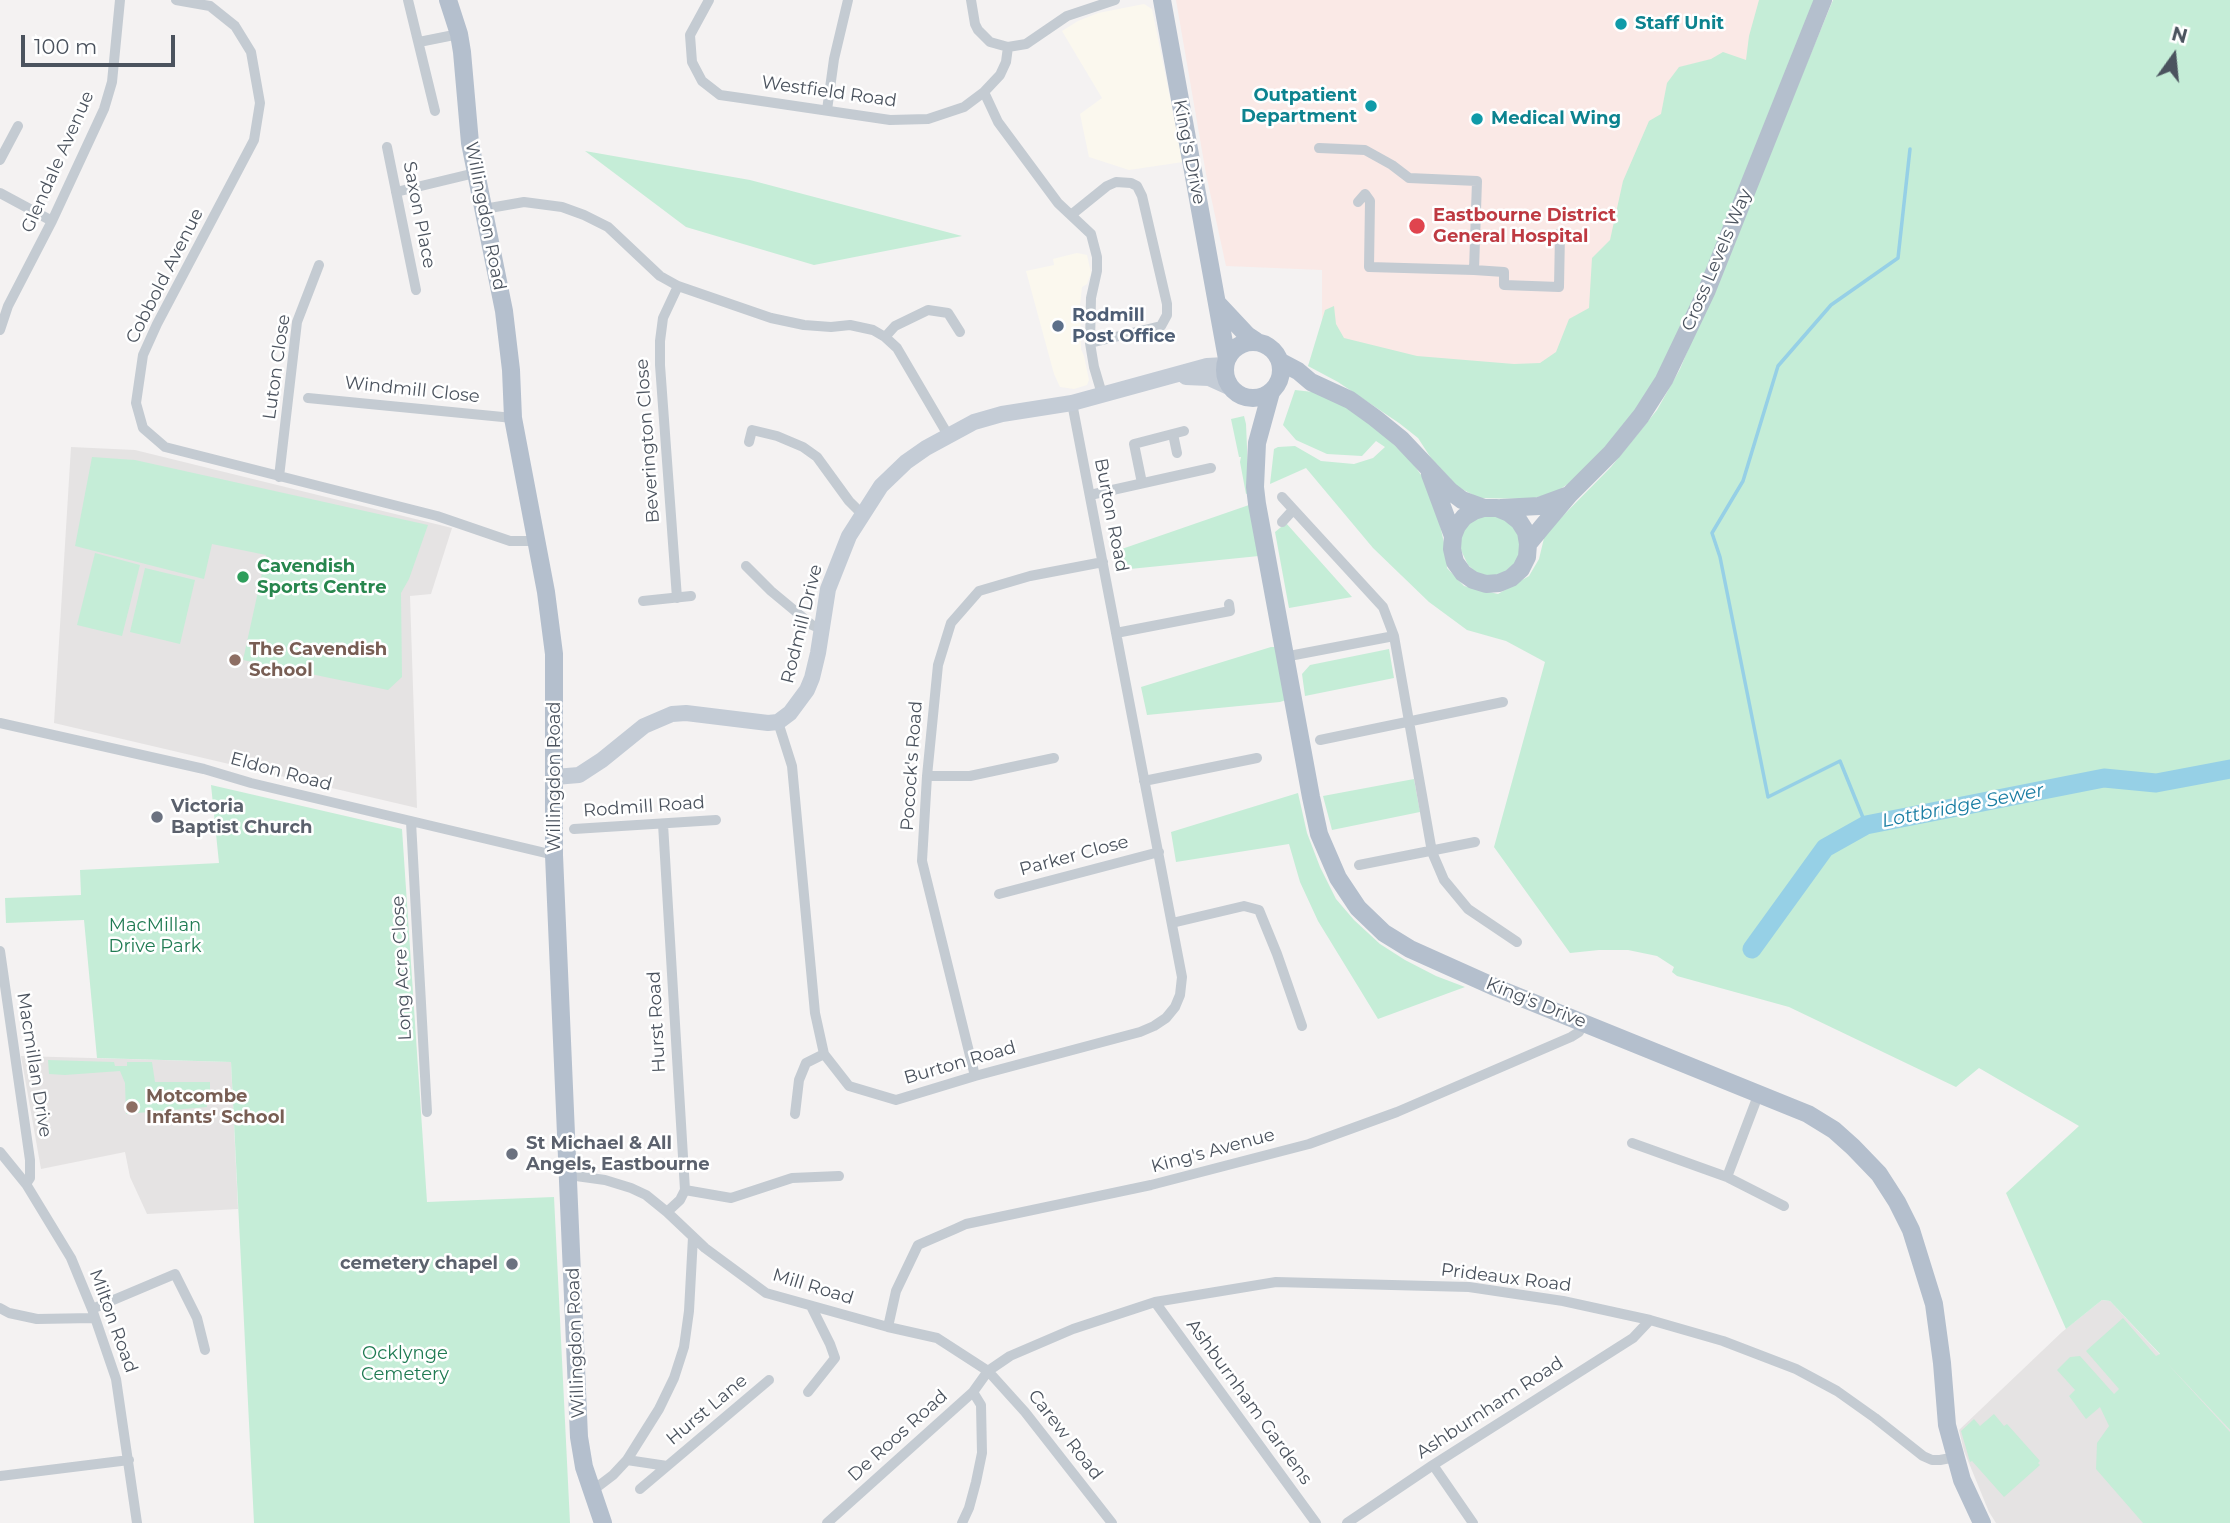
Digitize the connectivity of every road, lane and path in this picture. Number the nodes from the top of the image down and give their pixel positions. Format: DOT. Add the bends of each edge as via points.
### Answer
graph roads {
  1 [pos="120,0"];
  2 [pos="176,0"];
  3 [pos="408,0"];
  4 [pos="448,0"];
  5 [pos="709,0"];
  6 [pos="848,0"];
  7 [pos="971,0"];
  8 [pos="1115,0"];
  9 [pos="1162,0"];
  10 [pos="1823,0"];
  11 [pos="211,3"];
  12 [pos="459,34"];
  13 [pos="419,42"];
  14 [pos="1009,47"];
  15 [pos="984,92"];
  16 [pos="827,110"];
  17 [pos="435,111"];
  18 [pos="18,126"];
  19 [pos="387,147"];
  20 [pos="1319,148"];
  21 [pos="0,160"];
  22 [pos="475,173"];
  23 [pos="396,192"];
  24 [pos="0,193"];
  25 [pos="1358,202"];
  26 [pos="484,209"];
  27 [pos="1071,215"];
  28 [pos="52,220"];
  29 [pos="1560,233"];
  30 [pos="319,265"];
  31 [pos="1475,271"];
  32 [pos="678,286"];
  33 [pos="416,290"];
  34 [pos="1218,304"];
  35 [pos="0,330"];
  36 [pos="960,332"];
  37 [pos="885,337"];
  38 [pos="1256,341"];
  39 [pos="1090,343"];
  40 [pos="1226,362"];
  41 [pos="1281,362"];
  42 [pos="1173,376"];
  43 [pos="1311,382"];
  44 [pos="1233,390"];
  45 [pos="1273,391"];
  46 [pos="1102,394"];
  47 [pos="308,398"];
  48 [pos="1072,403"];
  49 [pos="513,418"];
  50 [pos="948,435"];
  51 [pos="749,442"];
  52 [pos="1257,443"];
  53 [pos="1177,453"];
  54 [pos="1428,467"];
  55 [pos="1211,468"];
  56 [pos="279,477"];
  57 [pos="1142,483"];
  58 [pos="1090,495"];
  59 [pos="1569,495"];
  60 [pos="1282,497"];
  61 [pos="1491,508"];
  62 [pos="1293,510"];
  63 [pos="862,514"];
  64 [pos="1282,522"];
  65 [pos="1453,536"];
  66 [pos="535,541"];
  67 [pos="1528,544"];
  68 [pos="1102,562"];
  69 [pos="746,566"];
  70 [pos="677,597"];
  71 [pos="691,597"];
  72 [pos="643,601"];
  73 [pos="1229,604"];
  74 [pos="821,629"];
  75 [pos="1116,633"];
  76 [pos="1394,636"];
  77 [pos="1284,657"];
  78 [pos="1503,702"];
  79 [pos="1409,721"];
  80 [pos="778,722"];
  81 [pos="0,723"];
  82 [pos="1320,740"];
  83 [pos="1054,758"];
  84 [pos="1257,758"];
  85 [pos="927,776"];
  86 [pos="555,777"];
  87 [pos="1144,781"];
  88 [pos="716,820"];
  89 [pos="411,822"];
  90 [pos="663,824"];
  91 [pos="574,829"];
  92 [pos="1475,842"];
  93 [pos="1158,852"];
  94 [pos="1433,852"];
  95 [pos="554,855"];
  96 [pos="1359,865"];
  97 [pos="999,894"];
  98 [pos="1172,923"];
  99 [pos="1517,942"];
  100 [pos="0,951"];
  101 [pos="1583,1023"];
  102 [pos="1302,1027"];
  103 [pos="824,1054"];
  104 [pos="975,1076"];
  105 [pos="1759,1093"];
  106 [pos="427,1112"];
  107 [pos="795,1114"];
  108 [pos="1632,1143"];
  109 [pos="0,1152"];
  110 [pos="569,1175"];
  111 [pos="839,1177"];
  112 [pos="1727,1177"];
  113 [pos="26,1184"];
  114 [pos="685,1190"];
  115 [pos="1784,1206"];
  116 [pos="667,1212"];
  117 [pos="692,1237"];
  118 [pos="1154,1302"];
  119 [pos="811,1306"];
  120 [pos="0,1308"];
  121 [pos="93,1314"];
  122 [pos="1650,1321"];
  123 [pos="888,1327"];
  124 [pos="205,1350"];
  125 [pos="988,1371"];
  126 [pos="769,1380"];
  127 [pos="808,1392"];
  128 [pos="973,1392"];
  129 [pos="1956,1457"];
  130 [pos="129,1460"];
  131 [pos="627,1460"];
  132 [pos="1433,1465"];
  133 [pos="667,1466"];
  134 [pos="0,1476"];
  135 [pos="640,1489"];
  136 [pos="592,1491"];
  137 [pos="1977,1521"];
  138 [pos="137,1523"];
  139 [pos="603,1523"];
  140 [pos="827,1523"];
  141 [pos="962,1523"];
  142 [pos="1112,1523"];
  143 [pos="1316,1523"];
  144 [pos="1347,1523"];
  145 [pos="1473,1523"];
  1 -- 28 [label="street, Glendale Avenue" via="112,82 104,109"];
  2 -- 11 [label="street"];
  3 -- 13 [label="street"];
  4 -- 12 [label="main road, Willingdon Road"];
  5 -- 16 [label="street, Westfield Road" via="691,35 692,62 702,80 720,94"];
  6 -- 16 [label="street"];
  7 -- 14 [label="street" via="978,30 990,42"];
  8 -- 14 [label="street" via="1067,16 1026,44"];
  9 -- 34 [label="main road, King's Drive"];
  10 -- 59 [label="main road, Cross Levels Way" via="1707,290 1664,380 1642,416"];
  11 -- 56 [label="street, Cobbold Avenue" via="251,52 260,103 254,140 143,355 136,403 143,428 165,447"];
  12 -- 13 [label="street"];
  12 -- 22 [label="main road, Willingdon Road"];
  13 -- 17 [label="street"];
  14 -- 15 [label="street, Westfield Road" via="1000,75"];
  15 -- 16 [label="street, Westfield Road" via="964,107 928,119 890,120"];
  15 -- 27 [label="street" via="998,122"];
  18 -- 21 [label="street"];
  19 -- 23 [label="street, Saxon Place"];
  20 -- 31 [label="street" via="1365,150 1409,178 1477,181"];
  22 -- 23 [label="street"];
  22 -- 26 [label="main road, Willingdon Road"];
  23 -- 33 [label="street, Saxon Place"];
  24 -- 28 [label="street"];
  25 -- 31 [label="street" via="1365,194 1370,201 1369,267"];
  26 -- 32 [label="street" via="532,202 583,215 608,227 660,276"];
  26 -- 49 [label="main road, Willingdon Road" via="505,323"];
  27 -- 39 [label="street" via="1091,234 1097,257"];
  27 -- 39 [label="street" via="1116,182 1137,186 1167,304 1161,326"];
  28 -- 35 [label="street, Glendale Avenue"];
  29 -- 31 [label="street" via="1559,287 1504,285 1504,272"];
  30 -- 56 [label="street, Luton Close" via="298,322"];
  32 -- 37 [label="street" via="771,318 804,325 862,326"];
  32 -- 70 [label="street, Beverington Close" via="663,318 660,341"];
  34 -- 38 [label="main road"];
  34 -- 40 [label="main road, King's Drive"];
  36 -- 37 [label="street" via="948,313 928,310 895,326"];
  37 -- 50 [label="street" via="897,348"];
  38 -- 40 [label="main road" via="1236,347"];
  38 -- 41 [label="main road" via="1271,347"];
  39 -- 46 [label="street"];
  40 -- 42 [label="street, Rodmill Drive"];
  40 -- 44 [label="main road" via="1226,380"];
  41 -- 43 [label="main road, Cross Levels Way"];
  41 -- 45 [label="main road" via="1282,372"];
  42 -- 44 [label="street, Rodmill Drive" via="1209,378"];
  42 -- 46 [label="street, Rodmill Drive"];
  43 -- 45 [label="main road"];
  43 -- 54 [label="main road, Cross Levels Way" via="1375,418"];
  44 -- 45 [label="main road" via="1250,398"];
  44 -- 52 [label="main road, King's Drive" via="1249,414"];
  45 -- 52 [label="main road, King's Drive"];
  46 -- 48 [label="street, Rodmill Drive"];
  47 -- 49 [label="street, Windmill Close"];
  48 -- 50 [label="street, Rodmill Drive" via="1002,414"];
  48 -- 58 [label="street, Burton Road"];
  49 -- 66 [label="main road, Willingdon Road"];
  50 -- 63 [label="street, Rodmill Drive" via="906,462 881,486"];
  51 -- 63 [label="street" via="752,430 803,447 817,457"];
  52 -- 77 [label="main road, King's Drive" via="1257,504"];
  53 -- 57 [label="street" via="1178,433 1131,443"];
  54 -- 61 [label="main road, Cross Levels Way" via="1462,500"];
  54 -- 65 [label="main road, Cross Levels Way"];
  55 -- 57 [label="street"];
  56 -- 66 [label="street, Cobbold Avenue" via="437,516 510,541"];
  57 -- 58 [label="street"];
  58 -- 68 [label="street, Burton Road"];
  59 -- 61 [label="main road, Cross Levels Way" via="1539,506"];
  59 -- 67 [label="main road, Cross Levels Way"];
  60 -- 62 [label="street"];
  61 -- 65 [label="main road" via="1464,517"];
  61 -- 67 [label="main road, Cross Levels Way" via="1519,521"];
  62 -- 64 [label="street"];
  62 -- 76 [label="street" via="1383,607"];
  63 -- 74 [label="street, Rodmill Drive" via="833,573"];
  65 -- 67 [label="main road, Cross Levels Way" via="1455,562 1463,573 1486,584 1511,578 1521,569"];
  66 -- 86 [label="main road, Willingdon Road" via="554,654"];
  68 -- 75 [label="street, Burton Road"];
  68 -- 85 [label="street, Pocock's Road" via="979,592 951,623 938,665"];
  69 -- 74 [label="street"];
  70 -- 71 [label="street"];
  70 -- 72 [label="street"];
  73 -- 75 [label="street" via="1230,611"];
  74 -- 80 [label="street, Rodmill Drive" via="807,690"];
  75 -- 87 [label="street, Burton Road"];
  76 -- 77 [label="street"];
  76 -- 79 [label="street"];
  77 -- 101 [label="main road, King's Drive" via="1319,834 1338,878 1358,908 1384,933 1435,962"];
  78 -- 79 [label="street"];
  79 -- 82 [label="street"];
  79 -- 94 [label="street"];
  80 -- 86 [label="street" via="672,714 644,726 579,775"];
  80 -- 103 [label="street, Burton Road" via="792,766 815,1013"];
  81 -- 89 [label="street, Eldon Road"];
  83 -- 85 [label="street" via="970,776"];
  84 -- 87 [label="street"];
  85 -- 104 [label="street, Pocock's Road" via="922,861"];
  86 -- 95 [label="main road, Willingdon Road"];
  87 -- 93 [label="street, Burton Road"];
  88 -- 90 [label="street, Rodmill Road"];
  89 -- 95 [label="street, Eldon Road"];
  89 -- 106 [label="street, Long Acre Close"];
  90 -- 91 [label="street, Rodmill Road"];
  90 -- 114 [label="street, Hurst Road"];
  92 -- 94 [label="street"];
  93 -- 97 [label="street, Parker Close"];
  93 -- 98 [label="street, Burton Road"];
  94 -- 96 [label="street"];
  94 -- 99 [label="street" via="1444,880 1468,909"];
  95 -- 110 [label="main road, Willingdon Road"];
  98 -- 102 [label="street" via="1244,906 1259,910"];
  98 -- 104 [label="street, Burton Road" via="1181,995 1166,1018 1140,1032"];
  100 -- 113 [label="street, Macmillan Drive" via="30,1160"];
  101 -- 105 [label="main road, King's Drive"];
  101 -- 123 [label="street, King's Avenue" via="1571,1037 1309,1144 1151,1185 966,1224 918,1245 896,1291"];
  103 -- 104 [label="street, Burton Road" via="849,1086 896,1100"];
  103 -- 107 [label="street" via="806,1063"];
  105 -- 112 [label="street"];
  105 -- 129 [label="main road, King's Drive" via="1834,1130 1879,1174 1897,1202 1912,1230 1934,1304 1947,1425"];
  108 -- 112 [label="street"];
  109 -- 113 [label="street, Milton Road"];
  110 -- 116 [label="street, Mill Road" via="631,1188"];
  110 -- 136 [label="main road, Willingdon Road" via="579,1437"];
  111 -- 114 [label="street" via="792,1178 726,1198"];
  112 -- 115 [label="street"];
  113 -- 121 [label="street, Milton Road" via="71,1258"];
  114 -- 116 [label="street"];
  116 -- 117 [label="street, Mill Road"];
  117 -- 119 [label="street, Mill Road" via="766,1293"];
  117 -- 131 [label="street" via="684,1346 659,1409"];
  118 -- 122 [label="street, Prideaux Road" via="1276,1282 1469,1287 1563,1301"];
  118 -- 125 [label="street, Prideaux Road" via="1073,1329 1010,1356"];
  118 -- 143 [label="street, Ashburnham Gardens"];
  119 -- 123 [label="street, Mill Road"];
  119 -- 127 [label="street" via="835,1358"];
  120 -- 121 [label="street" via="37,1319"];
  121 -- 124 [label="street" via="175,1274 197,1318"];
  121 -- 130 [label="street, Milton Road" via="116,1379"];
  122 -- 129 [label="street, Prideaux Road" via="1723,1341 1796,1369 1837,1391 1923,1456 1932,1460"];
  122 -- 132 [label="street, Ashburnham Road" via="1633,1338"];
  123 -- 125 [label="street, Mill Road" via="937,1338"];
  125 -- 128 [label="street, De Roos Road"];
  125 -- 142 [label="street, Carew Road"];
  126 -- 133 [label="street, Hurst Lane"];
  128 -- 140 [label="street, De Roos Road"];
  128 -- 141 [label="street" via="981,1405 982,1453"];
  129 -- 137 [label="main road, King's Drive"];
  130 -- 134 [label="street"];
  130 -- 138 [label="street, Milton Road"];
  131 -- 133 [label="street, Hurst Lane"];
  131 -- 136 [label="street"];
  132 -- 144 [label="street, Ashburnham Road"];
  132 -- 145 [label="street"];
  133 -- 135 [label="street, Hurst Lane"];
  136 -- 139 [label="main road, Willingdon Road"];
}
